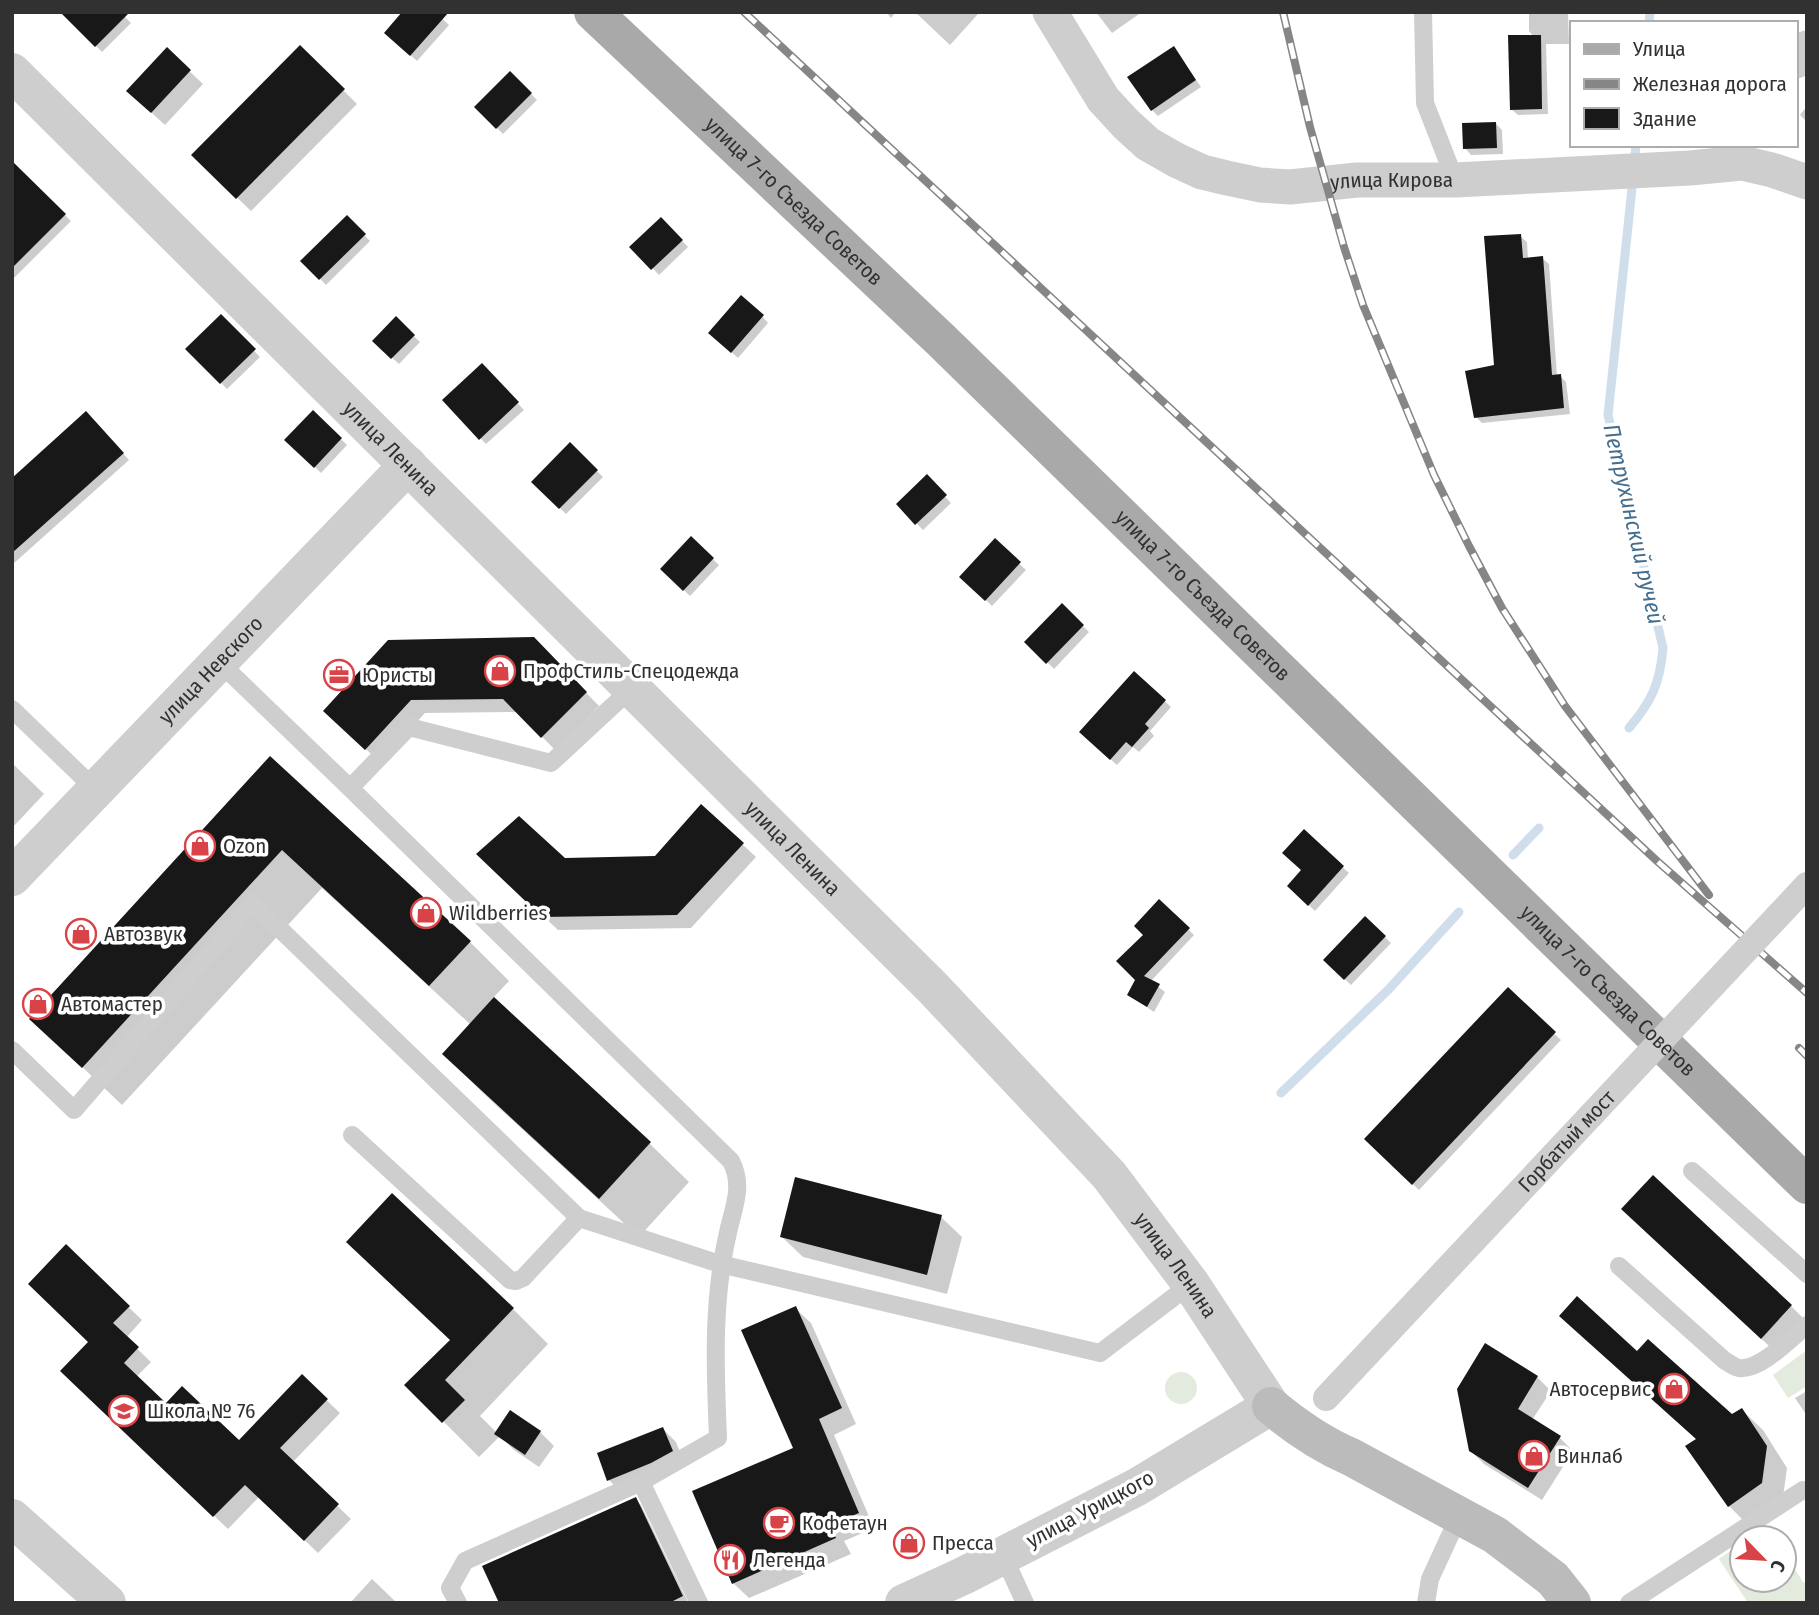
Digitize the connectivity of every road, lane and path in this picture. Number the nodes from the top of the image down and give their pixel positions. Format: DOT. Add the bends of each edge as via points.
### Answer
graph roads {
  1 [pos="593,12"];
  2 [pos="1050,12"];
  3 [pos="1423,12"];
  4 [pos="12,72"];
  5 [pos="1746,154"];
  6 [pos="1455,180"];
  7 [pos="1807,182"];
  8 [pos="408,465"];
  9 [pos="218,661"];
  10 [pos="632,688"];
  11 [pos="12,709"];
  12 [pos="350,788"];
  13 [pos="96,790"];
  14 [pos="12,877"];
  15 [pos="1807,884"];
  16 [pos="12,1050"];
  17 [pos="352,1135"];
  18 [pos="1692,1171"];
  19 [pos="1807,1185"];
  20 [pos="579,1218"];
  21 [pos="720,1264"];
  22 [pos="1619,1266"];
  23 [pos="1807,1274"];
  24 [pos="1191,1284"];
  25 [pos="1807,1325"];
  26 [pos="1326,1398"];
  27 [pos="1271,1406"];
  28 [pos="641,1482"];
  29 [pos="1803,1490"];
  30 [pos="1459,1516"];
  31 [pos="12,1518"];
  32 [pos="1003,1555"];
  33 [pos="107,1603"];
  34 [pos="458,1603"];
  35 [pos="699,1603"];
  36 [pos="904,1603"];
  37 [pos="1025,1603"];
  38 [pos="1426,1603"];
  39 [pos="1572,1603"];
  40 [pos="1629,1603"];
  1 -- 19 [label="main road, улица 7-го Съезда Советов" via="940,340"];
  2 -- 6 [label="street, улица Кирова" via="1103,99 1126,124 1148,144 1202,172 1290,187 1356,180"];
  3 -- 6 [label="lane" via="1425,103"];
  4 -- 8 [label="street, улица Ленина"];
  5 -- 6 [label="street, улица Кирова" via="1690,168"];
  5 -- 7 [label="street, улица Кирова"];
  8 -- 9 [label="street, улица Невского"];
  8 -- 10 [label="street, улица Ленина"];
  9 -- 12 [label="lane"];
  9 -- 13 [label="street, улица Невского"];
  10 -- 12 [label="lane" via="551,764 409,727"];
  10 -- 24 [label="street, улица Ленина" via="933,988 1100,1165"];
  11 -- 13 [label="lane"];
  12 -- 21 [label="lane" via="731,1161 739,1188"];
  13 -- 14 [label="street, улица Невского"];
  15 -- 26 [label="street, Горбатый мост, bridge"];
  16 -- 20 [label="lane" via="74,1110 253,903"];
  17 -- 20 [label="lane" via="510,1280 523,1278"];
  18 -- 23 [label="lane"];
  20 -- 21 [label="lane"];
  21 -- 24 [label="lane" via="1100,1353"];
  21 -- 28 [label="lane" via="715,1326 718,1438"];
  22 -- 25 [label="lane" via="1737,1368 1759,1364"];
  24 -- 27 [label="street, улица Ленина"];
  27 -- 30 [label="main road, улица Ленина" via="1329,1448"];
  27 -- 32 [label="street, улица Урицкого" via="1137,1487"];
  28 -- 34 [label="lane" via="465,1561 450,1588"];
  28 -- 35 [label="lane"];
  29 -- 40 [label="lane"];
  30 -- 38 [label="lane" via="1430,1579"];
  30 -- 39 [label="main road, улица Ленина" via="1534,1563"];
  31 -- 33 [label="street"];
  32 -- 36 [label="street, улица Урицкого"];
  32 -- 37 [label="lane"];
}
